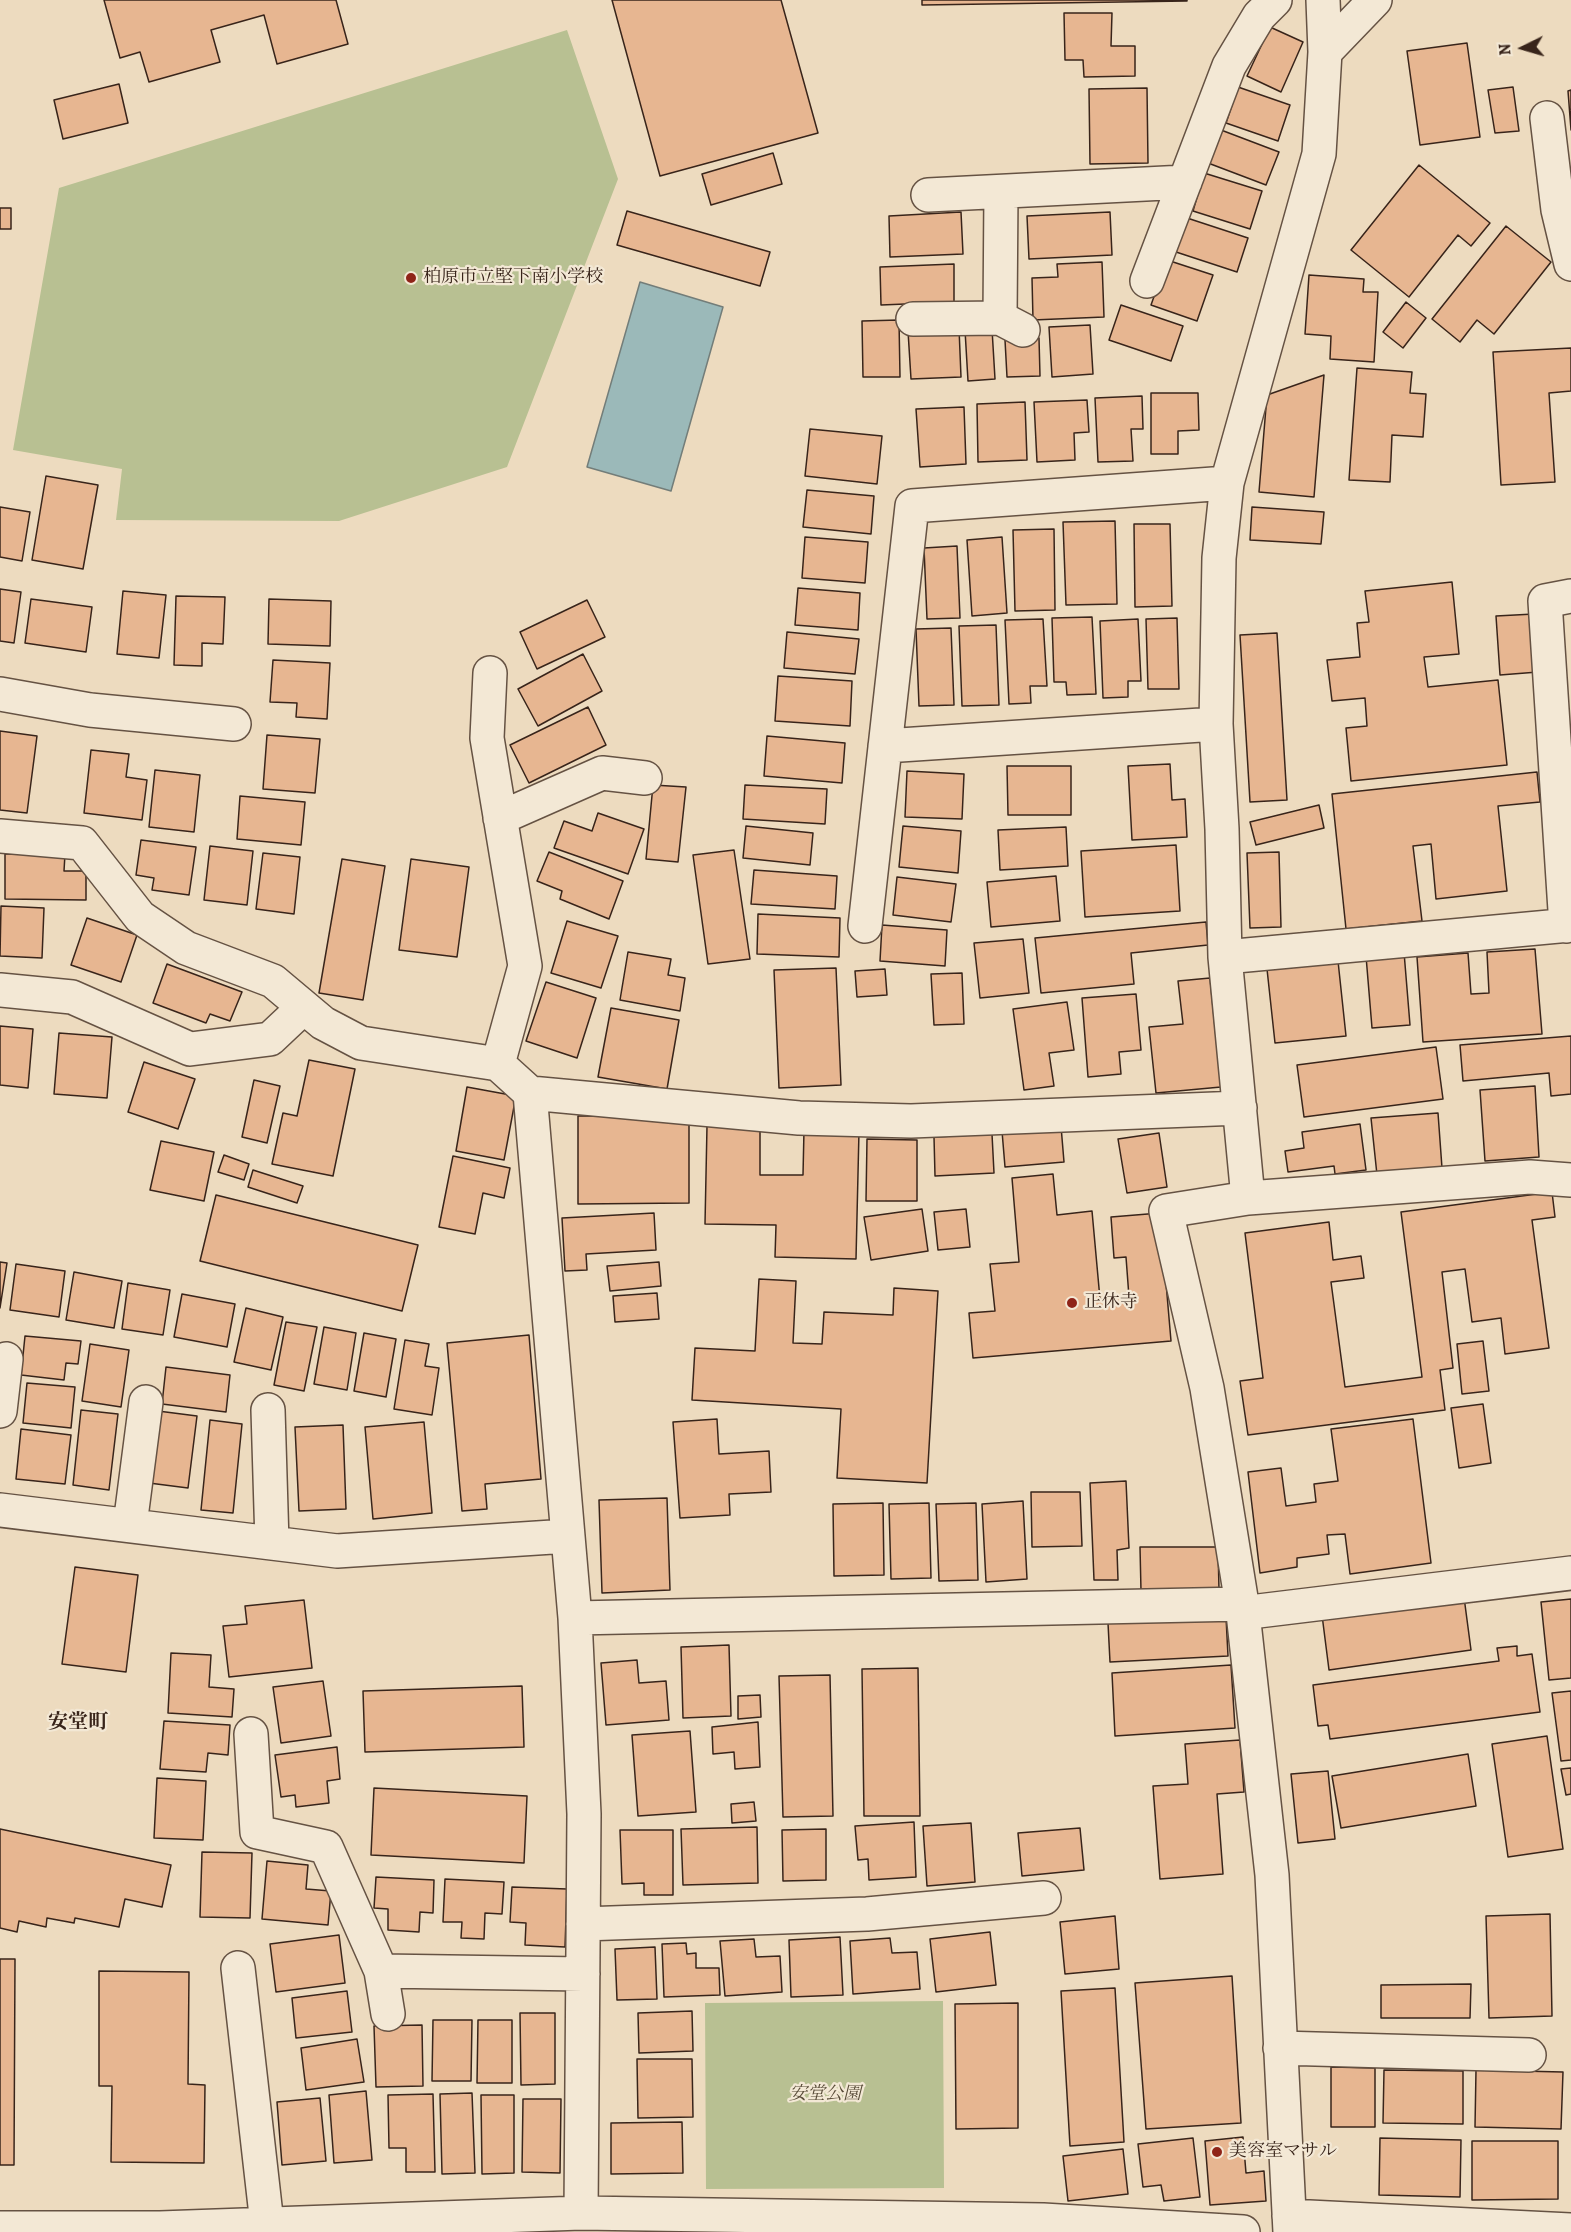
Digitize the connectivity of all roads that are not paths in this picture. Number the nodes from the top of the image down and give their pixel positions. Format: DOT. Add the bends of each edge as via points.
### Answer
graph roads {
  1 [pos="1275,0"];
  2 [pos="1323,0"];
  3 [pos="1375,0"];
  4 [pos="1325,52"];
  5 [pos="1547,118"];
  6 [pos="1185,182"];
  7 [pos="1001,192"];
  8 [pos="928,195"];
  9 [pos="1571,264"];
  10 [pos="1148,281"];
  11 [pos="913,320"];
  12 [pos="1227,483"];
  13 [pos="1571,596"];
  14 [pos="490,673"];
  15 [pos="0,694"];
  16 [pos="234,724"];
  17 [pos="1216,724"];
  18 [pos="885,746"];
  19 [pos="645,778"];
  20 [pos="500,818"];
  21 [pos="0,836"];
  22 [pos="865,926"];
  23 [pos="1569,926"];
  24 [pos="1225,957"];
  25 [pos="0,990"];
  26 [pos="304,1007"];
  27 [pos="498,1065"];
  28 [pos="530,1093"];
  29 [pos="1240,1108"];
  30 [pos="1571,1180"];
  31 [pos="1248,1198"];
  32 [pos="6,1359"];
  33 [pos="146,1402"];
  34 [pos="268,1410"];
  35 [pos="0,1411"];
  36 [pos="0,1510"];
  37 [pos="130,1526"];
  38 [pos="568,1536"];
  39 [pos="272,1543"];
  40 [pos="1571,1573"];
  41 [pos="1242,1608"];
  42 [pos="575,1618"];
  43 [pos="251,1734"];
  44 [pos="1044,1898"];
  45 [pos="583,1924"];
  46 [pos="238,1968"];
  47 [pos="381,1971"];
  48 [pos="583,1974"];
  49 [pos="387,2014"];
  50 [pos="1280,2048"];
  51 [pos="1529,2055"];
  52 [pos="581,2213"];
  53 [pos="267,2224"];
  54 [pos="1289,2224"];
  55 [pos="0,2228"];
  56 [pos="160,2230"];
  57 [pos="1571,2230"];
  58 [pos="1243,2232"];
  1 -- 6 [label="street" via="1259,16 1229,66"];
  2 -- 4 [label="street"];
  3 -- 4 [label="street"];
  4 -- 12 [label="street" via="1319,154"];
  5 -- 9 [label="street" via="1558,210"];
  6 -- 7 [label="street"];
  6 -- 10 [label="street"];
  7 -- 8 [label="street"];
  7 -- 11 [label="street" via="1011,324"];
  12 -- 17 [label="street" via="1219,558"];
  12 -- 18 [label="street" via="912,506"];
  13 -- 23 [label="street" via="1545,601"];
  14 -- 20 [label="street" via="487,738"];
  15 -- 16 [label="street" via="90,710"];
  17 -- 18 [label="street"];
  17 -- 24 [label="street"];
  18 -- 22 [label="street"];
  19 -- 20 [label="street" via="602,773"];
  20 -- 27 [label="street" via="525,966"];
  21 -- 26 [label="street" via="82,843 140,917 186,948 273,981"];
  23 -- 24 [label="street"];
  24 -- 29 [label="street"];
  25 -- 26 [label="street" via="72,997 190,1049 270,1039"];
  26 -- 27 [label="street" via="323,1023 362,1043"];
  27 -- 28 [label="street"];
  28 -- 29 [label="street" via="799,1118 911,1121"];
  28 -- 38 [label="street"];
  29 -- 31 [label="street"];
  30 -- 31 [label="street" via="1530,1177"];
  31 -- 41 [label="street" via="1166,1211 1207,1388"];
  32 -- 35 [label="street"];
  33 -- 37 [label="street"];
  34 -- 39 [label="street"];
  36 -- 37 [label="street"];
  37 -- 39 [label="street"];
  38 -- 39 [label="street" via="337,1551"];
  38 -- 42 [label="street"];
  40 -- 41 [label="street"];
  41 -- 42 [label="street"];
  41 -- 50 [label="street" via="1272,1875"];
  42 -- 45 [label="street" via="584,1814"];
  43 -- 47 [label="street" via="257,1832 326,1847"];
  44 -- 45 [label="street" via="867,1914"];
  45 -- 48 [label="street"];
  46 -- 53 [label="street"];
  47 -- 48 [label="street"];
  47 -- 49 [label="street"];
  48 -- 52 [label="street"];
  50 -- 51 [label="street"];
  50 -- 54 [label="street"];
  52 -- 53 [label="street"];
  52 -- 58 [label="street" via="1042,2220"];
  53 -- 56 [label="street"];
  54 -- 57 [label="street"];
  55 -- 56 [label="street"];
}
